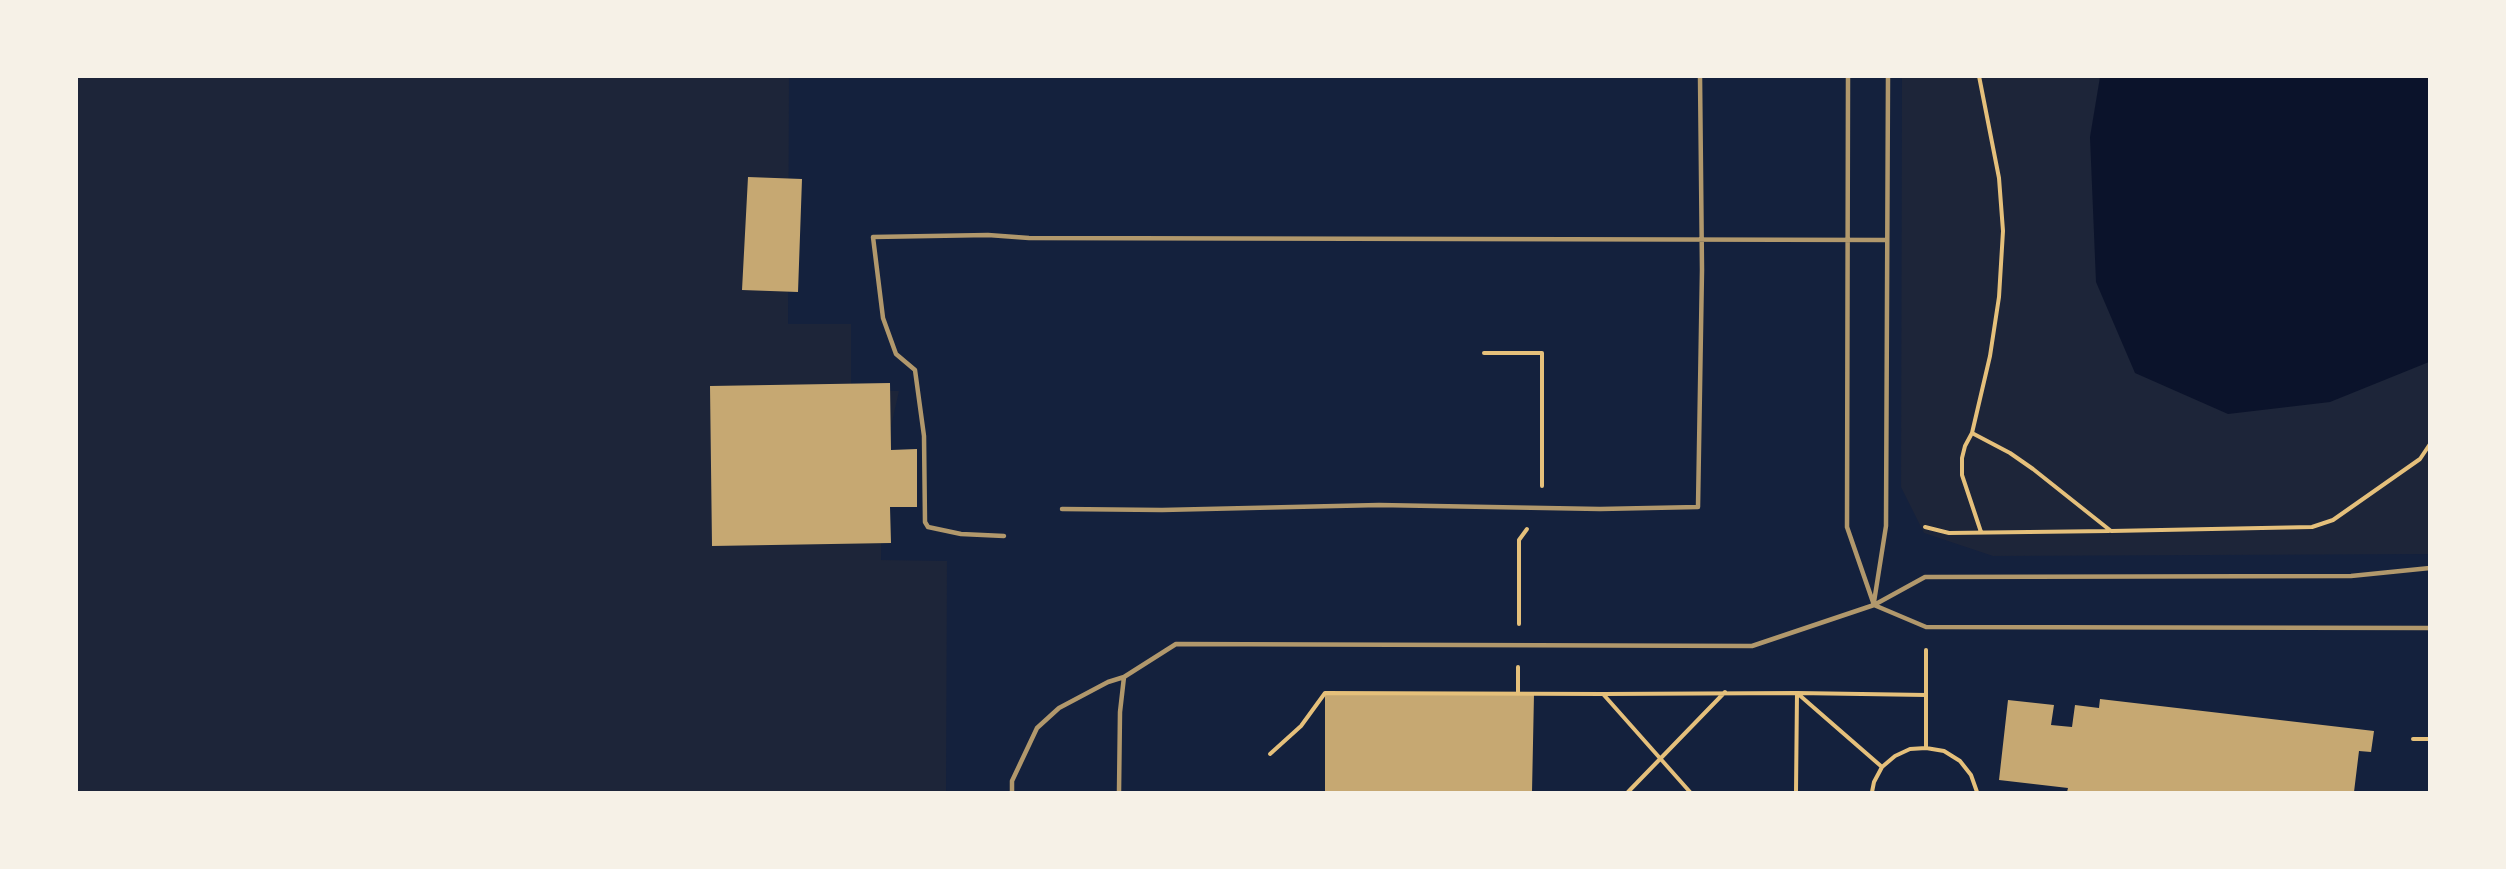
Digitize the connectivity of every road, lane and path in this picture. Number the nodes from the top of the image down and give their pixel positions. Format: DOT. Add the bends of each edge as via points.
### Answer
graph roads {
  1 [pos="1700,76"];
  2 [pos="1848,76"];
  3 [pos="1888,76"];
  4 [pos="1979,76"];
  5 [pos="1702,238"];
  6 [pos="1849,240"];
  7 [pos="1887,240"];
  8 [pos="1484,353"];
  9 [pos="1972,433"];
  10 [pos="2430,444"];
  11 [pos="1541,508"];
  12 [pos="1062,509"];
  13 [pos="1925,527"];
  14 [pos="2110,531"];
  15 [pos="1981,532"];
  16 [pos="1004,536"];
  17 [pos="2430,568"];
  18 [pos="1874,605"];
  19 [pos="2430,628"];
  20 [pos="1519,645"];
  21 [pos="1926,650"];
  22 [pos="1124,677"];
  23 [pos="1725,692"];
  24 [pos="1518,693"];
  25 [pos="1797,693"];
  26 [pos="1603,694"];
  27 [pos="1926,695"];
  28 [pos="2413,739"];
  29 [pos="2430,739"];
  30 [pos="1926,748"];
  31 [pos="1270,754"];
  32 [pos="1660,759"];
  33 [pos="1882,767"];
  34 [pos="1012,792"];
  35 [pos="1119,792"];
  36 [pos="1628,792"];
  37 [pos="1690,792"];
  38 [pos="1796,792"];
  39 [pos="1872,792"];
  40 [pos="1977,792"];
  1 -- 5 [label="lane"];
  2 -- 6 [label="lane"];
  3 -- 7 [label="lane"];
  4 -- 9 [label="path" via="1999,178 2003,231 1999,297"];
  5 -- 6 [label="lane"];
  5 -- 11 [label="lane" via="1698,507"];
  5 -- 16 [label="lane" via="873,237 883,318 896,354 915,370 924,436 925,522 928,528 961,534"];
  6 -- 7 [label="lane"];
  6 -- 18 [label="lane" via="1847,527"];
  7 -- 18 [label="lane" via="1886,526"];
  8 -- 11 [label="path" via="1542,353"];
  9 -- 14 [label="path" via="2033,469"];
  9 -- 15 [label="path" via="1962,458 1962,475"];
  10 -- 14 [label="path" via="2420,459 2333,520 2312,527"];
  11 -- 12 [label="lane"];
  11 -- 20 [label="path" via="1519,540"];
  13 -- 15 [label="path"];
  14 -- 15 [label="path"];
  17 -- 18 [label="lane" via="2351,576 1925,577"];
  18 -- 19 [label="lane" via="1926,627"];
  18 -- 20 [label="lane" via="1752,646"];
  20 -- 22 [label="lane" via="1176,644"];
  20 -- 24 [label="path"];
  21 -- 27 [label="path"];
  22 -- 34 [label="lane" via="1059,708 1037,728 1012,781"];
  22 -- 35 [label="lane"];
  23 -- 25 [label="path"];
  23 -- 26 [label="path"];
  23 -- 32 [label="path"];
  24 -- 26 [label="path"];
  24 -- 31 [label="path" via="1325,693 1301,726"];
  25 -- 27 [label="path"];
  25 -- 33 [label="path"];
  25 -- 38 [label="path"];
  26 -- 32 [label="path"];
  27 -- 30 [label="path"];
  28 -- 29 [label="path"];
  30 -- 33 [label="path" via="1910,749"];
  30 -- 40 [label="path" via="1944,751 1960,761"];
  32 -- 36 [label="path"];
  32 -- 37 [label="path"];
  33 -- 39 [label="path"];
}
